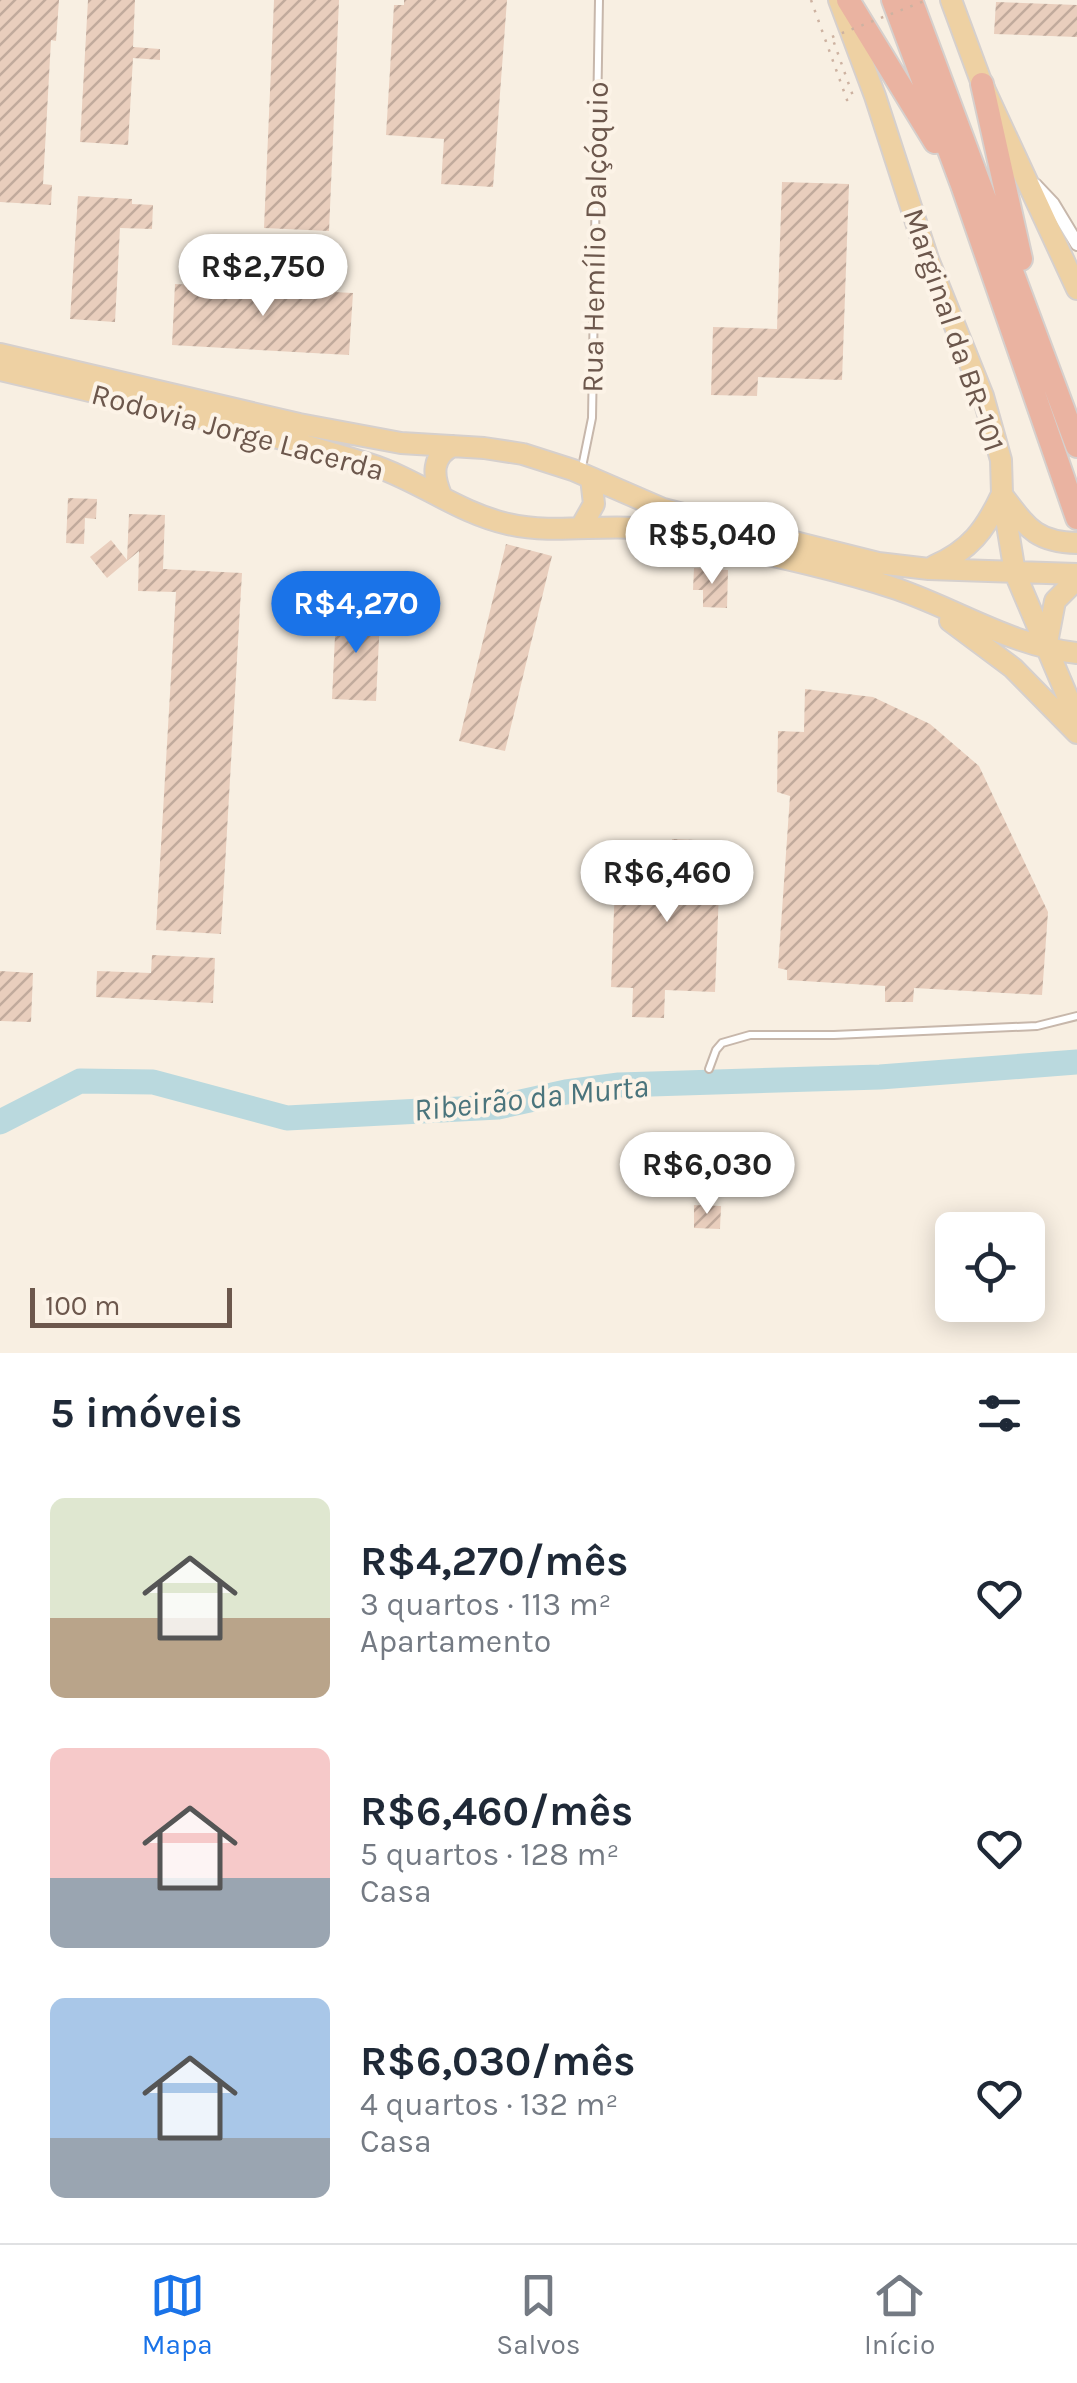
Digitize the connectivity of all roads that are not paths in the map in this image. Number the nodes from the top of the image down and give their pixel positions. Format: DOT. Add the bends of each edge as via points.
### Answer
graph roads {
  1 [pos="599,0"];
  2 [pos="839,0"];
  3 [pos="848,0"];
  4 [pos="893,0"];
  5 [pos="912,0"];
  6 [pos="950,0"];
  7 [pos="982,84"];
  8 [pos="1024,176"];
  9 [pos="962,185"];
  10 [pos="1077,244"];
  11 [pos="1077,289"];
  12 [pos="0,354"];
  13 [pos="1046,360"];
  14 [pos="0,370"];
  15 [pos="453,446"];
  16 [pos="1077,446"];
  17 [pos="586,476"];
  18 [pos="1002,494"];
  19 [pos="440,495"];
  20 [pos="1077,518"];
  21 [pos="581,528"];
  22 [pos="1077,543"];
  23 [pos="929,569"];
  24 [pos="1015,573"];
  25 [pos="1077,577"];
  26 [pos="911,594"];
  27 [pos="1046,650"];
  28 [pos="1077,653"];
  29 [pos="1077,718"];
  30 [pos="1077,733"];
  31 [pos="1077,1016"];
  32 [pos="710,1068"];
  1 -- 17 [label="lane, Rua Hemílio Dalçóquio"];
  2 -- 18 [label="main road, Marginal da BR-101" via="982,396 1001,460"];
  3 -- 9 [label="highway"];
  4 -- 9 [label="highway"];
  5 -- 13 [label="highway"];
  6 -- 7 [label="main road"];
  7 -- 8 [label="main road"];
  7 -- 13 [label="highway"];
  8 -- 10 [label="street" via="1054,204"];
  8 -- 11 [label="main road"];
  9 -- 20 [label="highway"];
  12 -- 15 [label="main road, Rodovia Jorge Lacerda" via="300,424 401,444"];
  13 -- 16 [label="highway"];
  14 -- 19 [label="main road, Rodovia Jorge Lacerda" via="361,462"];
  15 -- 17 [label="main road, Rodovia Jorge Lacerda" via="508,451"];
  15 -- 19 [label="main road" via="435,467"];
  17 -- 21 [label="main road" via="594,504"];
  17 -- 23 [label="main road, Rodovia Jorge Lacerda" via="684,515 869,561"];
  18 -- 22 [label="main road" via="1043,538"];
  18 -- 23 [label="main road" via="986,530"];
  18 -- 24 [label="main road, Marginal da BR-101"];
  19 -- 21 [label="main road, Rodovia Jorge Lacerda" via="503,524"];
  21 -- 26 [label="main road, Rodovia Jorge Lacerda" via="652,529"];
  23 -- 24 [label="main road, Rodovia Jorge Lacerda"];
  24 -- 25 [label="main road, Rodovia Jorge Lacerda"];
  24 -- 27 [label="main road, Marginal da BR-101"];
  25 -- 27 [label="main road" via="1055,601"];
  26 -- 27 [label="main road, Rodovia Jorge Lacerda"];
  26 -- 30 [label="main road" via="1013,668"];
  27 -- 28 [label="main road, Rodovia Jorge Lacerda"];
  27 -- 29 [label="main road, Marginal da BR-101"];
  31 -- 32 [label="lane" via="1036,1026 750,1035 722,1043"];
}
